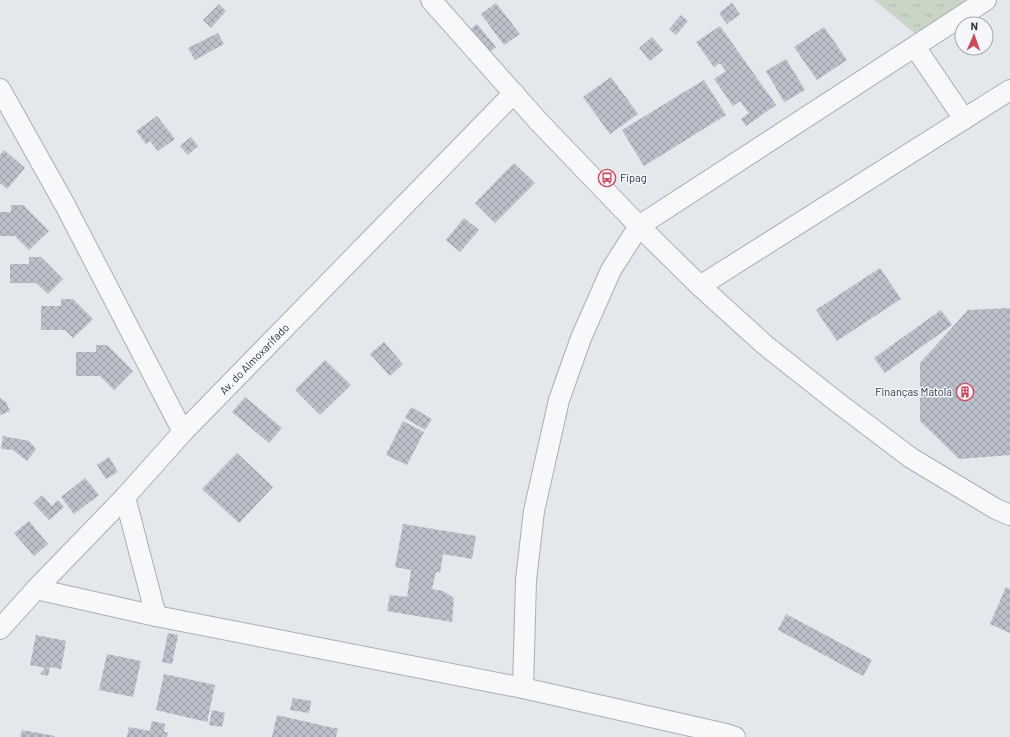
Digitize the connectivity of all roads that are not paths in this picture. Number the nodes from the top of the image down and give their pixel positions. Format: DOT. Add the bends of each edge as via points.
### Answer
graph roads {
  1 [pos="431,0"];
  2 [pos="986,0"];
  3 [pos="915,47"];
  4 [pos="0,89"];
  5 [pos="1010,90"];
  6 [pos="514,93"];
  7 [pos="964,119"];
  8 [pos="639,226"];
  9 [pos="700,286"];
  10 [pos="182,432"];
  11 [pos="125,497"];
  12 [pos="1005,508"];
  13 [pos="36,589"];
  14 [pos="156,616"];
  15 [pos="0,629"];
  16 [pos="522,688"];
  17 [pos="735,737"];
  1 -- 6 [label="street"];
  2 -- 3 [label="street"];
  3 -- 7 [label="street"];
  3 -- 8 [label="street"];
  4 -- 10 [label="street" via="65,205"];
  5 -- 7 [label="street"];
  6 -- 8 [label="street"];
  6 -- 10 [label="street, Av. do Almoxarifado"];
  7 -- 9 [label="street"];
  8 -- 9 [label="street"];
  8 -- 16 [label="street" via="611,270 581,338 559,400 534,511 526,580"];
  9 -- 12 [label="street" via="765,345 911,458"];
  10 -- 11 [label="street, Av. do Almoxarifado"];
  11 -- 13 [label="street, Av. do Almoxarifado"];
  11 -- 14 [label="street"];
  13 -- 14 [label="street"];
  13 -- 15 [label="street, Av. do Almoxarifado"];
  14 -- 16 [label="street"];
  16 -- 17 [label="street"];
}
